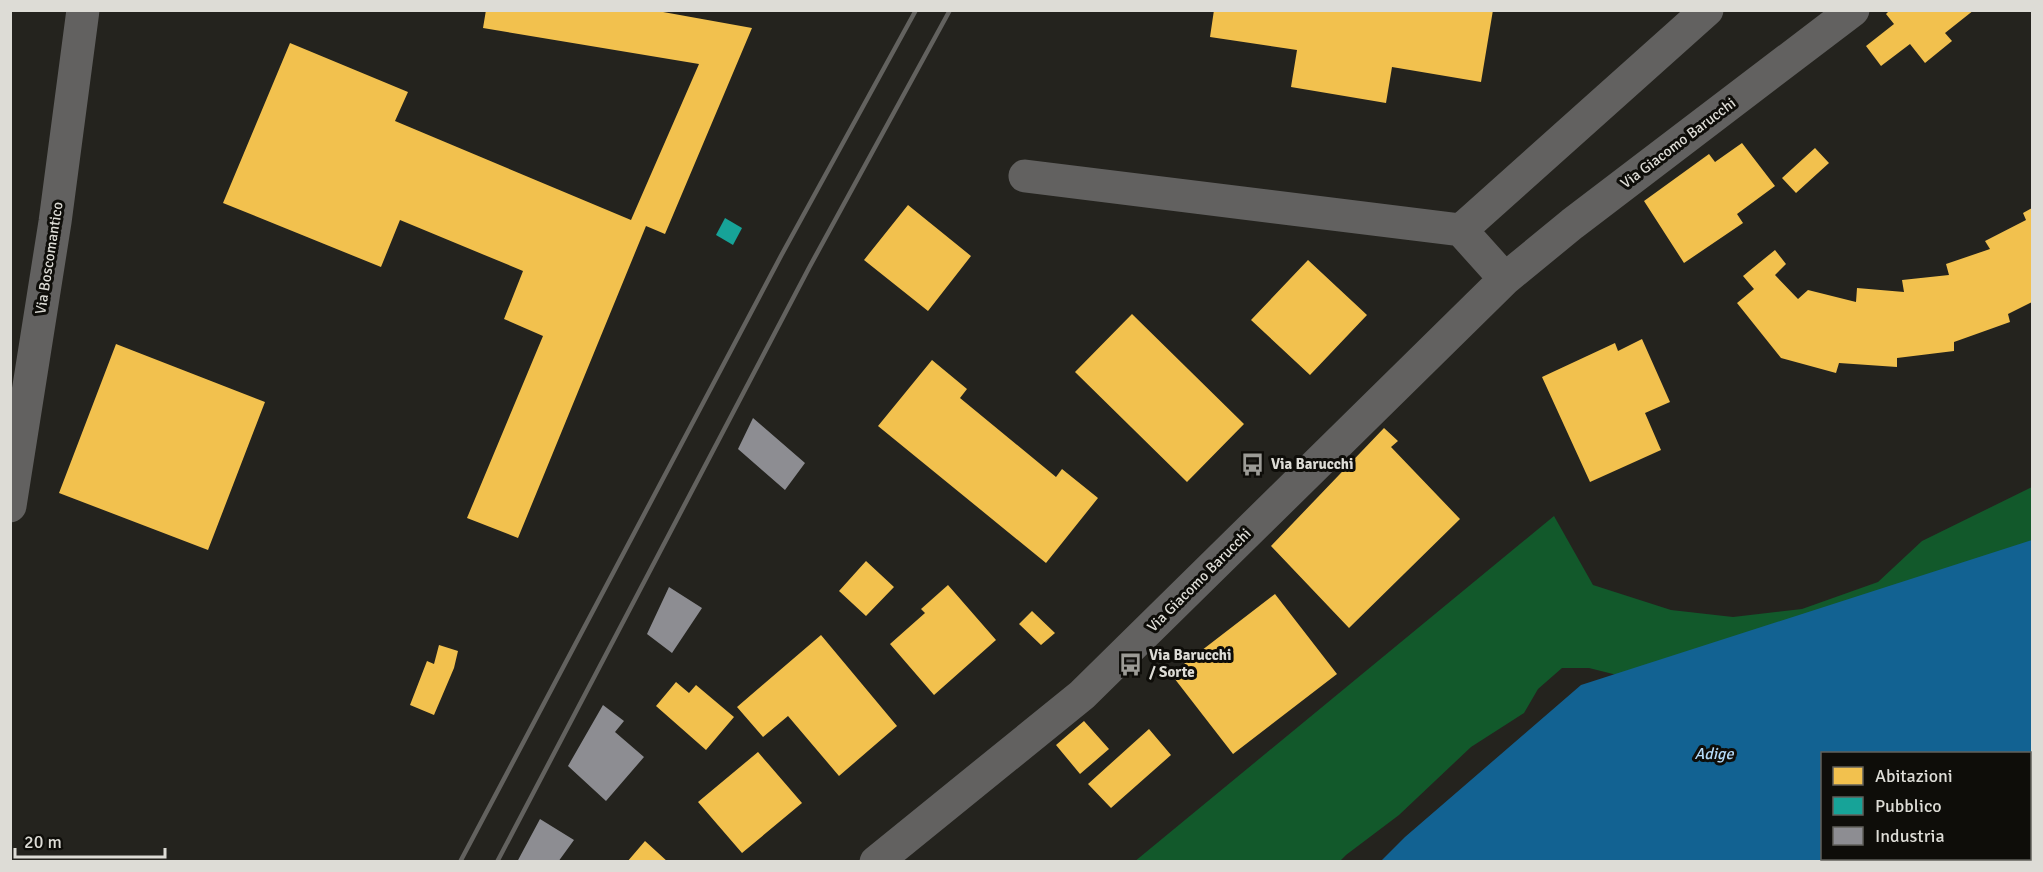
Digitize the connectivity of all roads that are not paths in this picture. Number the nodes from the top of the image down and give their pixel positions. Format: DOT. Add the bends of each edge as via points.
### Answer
graph roads {
  1 [pos="83,10"];
  2 [pos="1707,10"];
  3 [pos="1853,10"];
  4 [pos="1025,176"];
  5 [pos="1461,230"];
  6 [pos="1505,279"];
  7 [pos="10,506"];
  8 [pos="876,861"];
  1 -- 7 [label="street, Via Boscomantico" via="55,222"];
  2 -- 5 [label="street"];
  3 -- 6 [label="street, Via Giacomo Barucchi"];
  4 -- 5 [label="street"];
  5 -- 6 [label="street"];
  6 -- 8 [label="street, Via Giacomo Barucchi" via="1082,695"];
}
